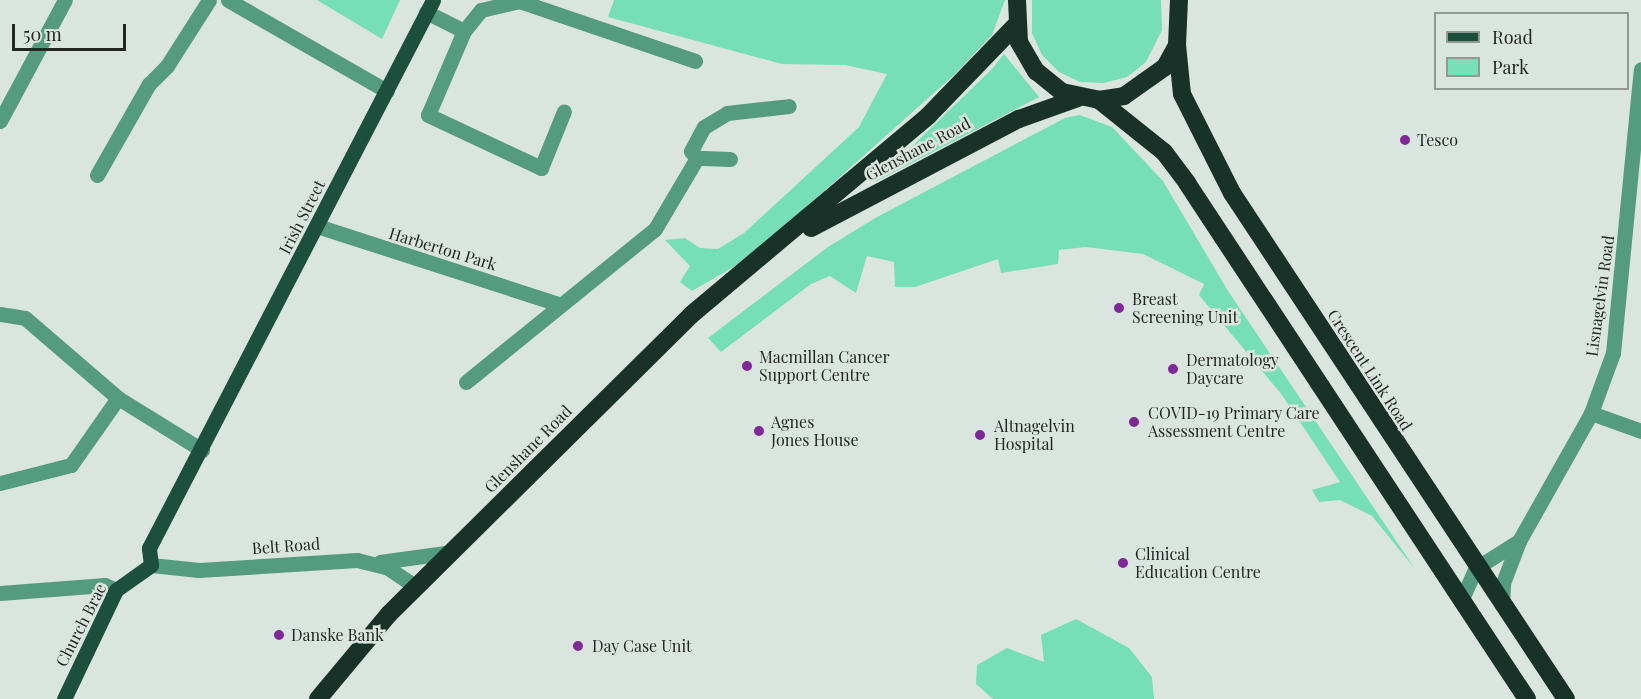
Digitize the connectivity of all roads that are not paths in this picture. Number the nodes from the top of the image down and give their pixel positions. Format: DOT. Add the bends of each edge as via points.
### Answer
graph roads {
  1 [pos="65,0"];
  2 [pos="209,0"];
  3 [pos="228,0"];
  4 [pos="1017,0"];
  5 [pos="1180,1"];
  6 [pos="430,6"];
  7 [pos="1016,25"];
  8 [pos="464,31"];
  9 [pos="1177,45"];
  10 [pos="695,61"];
  11 [pos="1641,69"];
  12 [pos="387,91"];
  13 [pos="1078,98"];
  14 [pos="1099,100"];
  15 [pos="789,106"];
  16 [pos="564,111"];
  17 [pos="0,121"];
  18 [pos="697,158"];
  19 [pos="730,159"];
  20 [pos="97,175"];
  21 [pos="317,226"];
  22 [pos="781,245"];
  23 [pos="559,304"];
  24 [pos="0,314"];
  25 [pos="466,382"];
  26 [pos="118,398"];
  27 [pos="1591,413"];
  28 [pos="1641,431"];
  29 [pos="202,450"];
  30 [pos="0,483"];
  31 [pos="1519,541"];
  32 [pos="452,552"];
  33 [pos="374,562"];
  34 [pos="151,565"];
  35 [pos="1476,568"];
  36 [pos="416,587"];
  37 [pos="116,590"];
  38 [pos="0,593"];
  39 [pos="1461,601"];
  40 [pos="1502,605"];
  41 [pos="64,699"];
  42 [pos="318,699"];
  43 [pos="1527,699"];
  44 [pos="1566,699"];
  1 -- 17 [label="street"];
  2 -- 20 [label="street" via="167,66 149,84"];
  3 -- 12 [label="street"];
  4 -- 7 [label="highway"];
  5 -- 9 [label="highway, Crescent Link Road"];
  6 -- 8 [label="street"];
  6 -- 12 [label="main road, Irish Street"];
  7 -- 13 [label="highway" via="1036,71"];
  7 -- 22 [label="highway, Glenshane Road" via="928,116"];
  8 -- 10 [label="street" via="481,10 519,1"];
  8 -- 16 [label="street" via="428,115 541,168"];
  9 -- 14 [label="highway" via="1146,85"];
  9 -- 35 [label="highway, Crescent Link Road" via="1182,94 1232,193"];
  11 -- 27 [label="street, Lisnagelvin Road" via="1613,353"];
  12 -- 21 [label="main road, Irish Street"];
  13 -- 14 [label="highway"];
  13 -- 22 [label="highway, Glenshane Road" via="998,129"];
  14 -- 39 [label="highway" via="1164,152 1187,183"];
  15 -- 18 [label="street" via="727,113 704,127 691,151"];
  18 -- 19 [label="street"];
  18 -- 23 [label="street" via="655,229"];
  21 -- 23 [label="street, Harberton Park"];
  21 -- 29 [label="main road, Irish Street"];
  22 -- 32 [label="highway, Glenshane Road" via="691,315"];
  23 -- 25 [label="street"];
  24 -- 26 [label="street" via="25,318"];
  26 -- 29 [label="street"];
  26 -- 30 [label="street" via="71,465"];
  27 -- 28 [label="street"];
  27 -- 31 [label="street, Lisnagelvin Road"];
  29 -- 34 [label="main road" via="149,548"];
  31 -- 35 [label="street, Lisnagelvin Road"];
  31 -- 40 [label="street, Lisnagelvin Road" via="1503,583"];
  32 -- 33 [label="street, Belt Road"];
  32 -- 36 [label="highway, Glenshane Road"];
  33 -- 34 [label="street, Belt Road" via="199,570"];
  33 -- 36 [label="street"];
  34 -- 37 [label="main road, Church Brae"];
  35 -- 39 [label="street"];
  35 -- 40 [label="highway, Crescent Link Road"];
  36 -- 42 [label="highway, Glenshane Road"];
  37 -- 38 [label="street" via="92,586"];
  37 -- 41 [label="main road, Church Brae"];
  39 -- 43 [label="highway"];
  40 -- 44 [label="highway, Crescent Link Road"];
}
